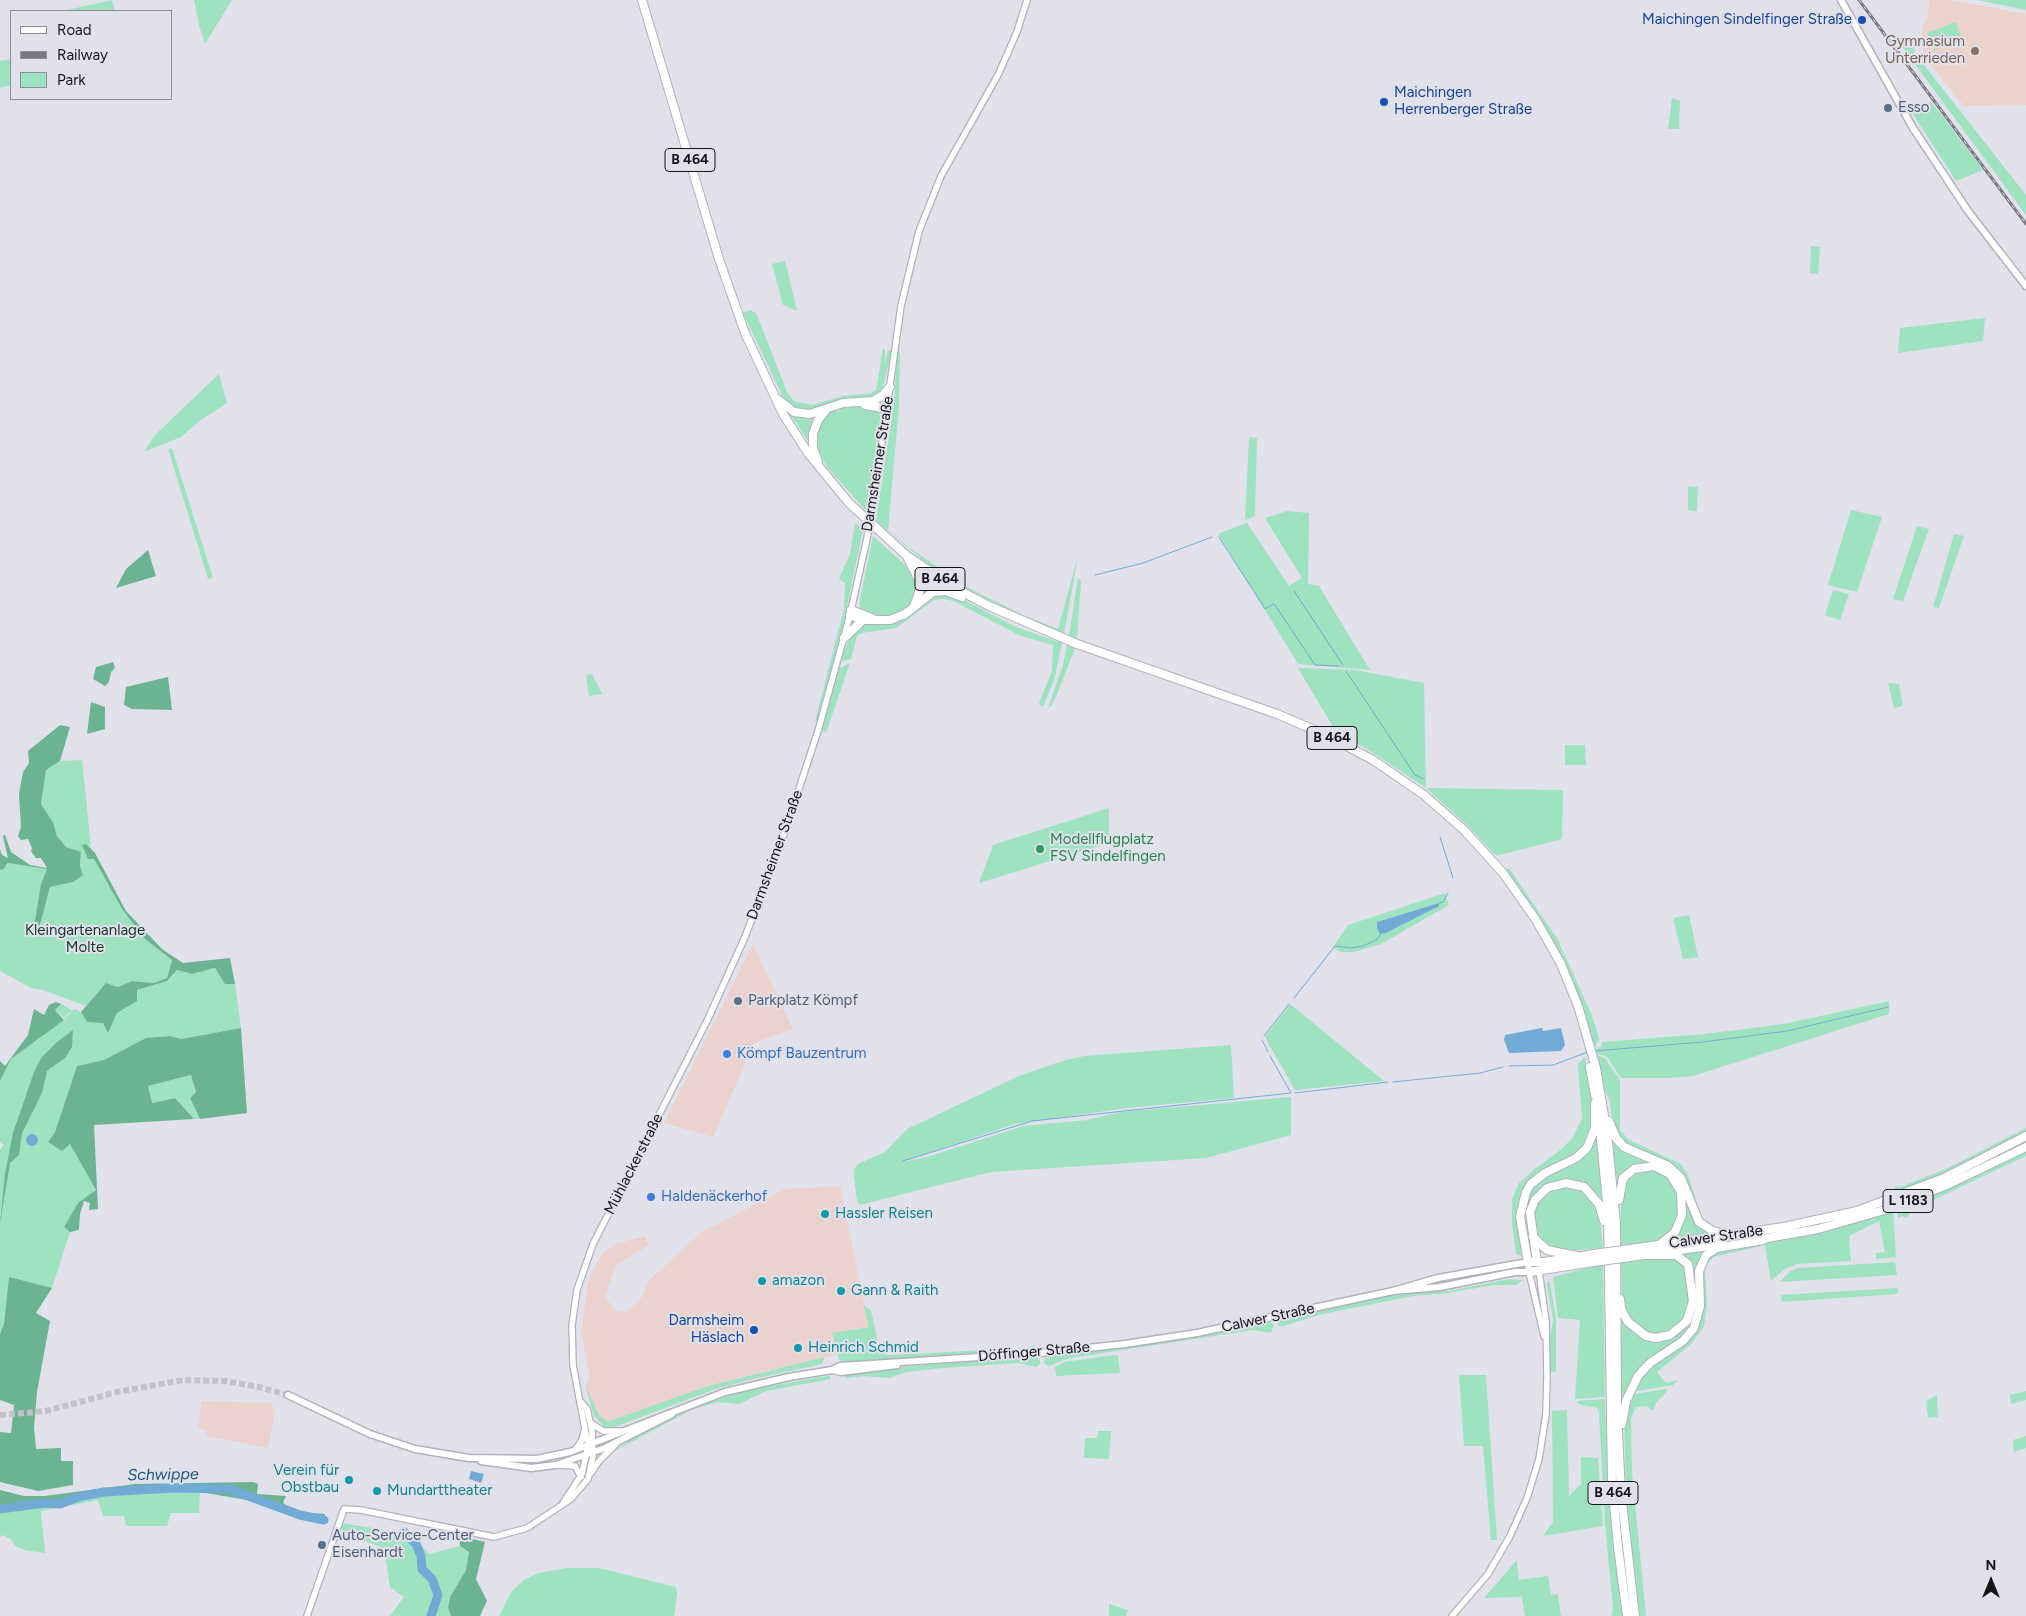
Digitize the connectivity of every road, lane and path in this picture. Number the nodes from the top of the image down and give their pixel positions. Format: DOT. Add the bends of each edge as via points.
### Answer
graph roads {
  1 [pos="642,0"];
  2 [pos="1027,0"];
  3 [pos="1841,0"];
  4 [pos="2026,286"];
  5 [pos="890,387"];
  6 [pos="772,393"];
  7 [pos="873,401"];
  8 [pos="861,403"];
  9 [pos="888,406"];
  10 [pos="827,409"];
  11 [pos="820,469"];
  12 [pos="906,555"];
  13 [pos="976,600"];
  14 [pos="914,606"];
  15 [pos="851,613"];
  16 [pos="863,620"];
  17 [pos="873,620"];
  18 [pos="844,638"];
  19 [pos="745,937"];
  20 [pos="1592,1062"];
  21 [pos="1599,1086"];
  22 [pos="1596,1101"];
  23 [pos="2026,1136"];
  24 [pos="2026,1146"];
  25 [pos="1616,1223"];
  26 [pos="1532,1235"];
  27 [pos="1732,1236"];
  28 [pos="1763,1240"];
  29 [pos="1659,1245"];
  30 [pos="1630,1253"];
  31 [pos="1645,1254"];
  32 [pos="1577,1256"];
  33 [pos="1594,1258"];
  34 [pos="1528,1262"];
  35 [pos="1537,1262"];
  36 [pos="1539,1271"];
  37 [pos="1529,1272"];
  38 [pos="1609,1272"];
  39 [pos="1616,1281"];
  40 [pos="1393,1291"];
  41 [pos="1142,1342"];
  42 [pos="1545,1342"];
  43 [pos="288,1395"];
  44 [pos="676,1409"];
  45 [pos="588,1423"];
  46 [pos="623,1431"];
  47 [pos="618,1442"];
  48 [pos="591,1444"];
  49 [pos="1618,1448"];
  50 [pos="575,1450"];
  51 [pos="590,1454"];
  52 [pos="469,1458"];
  53 [pos="556,1465"];
  54 [pos="581,1477"];
  55 [pos="588,1479"];
  56 [pos="563,1503"];
  57 [pos="307,1616"];
  58 [pos="1452,1616"];
  59 [pos="1627,1616"];
  60 [pos="1635,1616"];
  1 -- 6 [label="main road, B 464" via="726,282"];
  2 -- 5 [label="street, Darmsheimer Straße" via="998,75 941,176 919,231 906,277"];
  3 -- 4 [label="main road" via="1936,164"];
  5 -- 7 [label="main road"];
  5 -- 9 [label="street, Darmsheimer Straße"];
  6 -- 10 [label="main road" via="794,412 810,414"];
  6 -- 11 [label="main road, B 464"];
  7 -- 8 [label="main road"];
  7 -- 9 [label="main road"];
  8 -- 9 [label="main road"];
  8 -- 10 [label="main road" via="843,403"];
  9 -- 15 [label="street, Darmsheimer Straße, bridge" via="873,506"];
  10 -- 11 [label="main road" via="813,434 813,448"];
  11 -- 12 [label="main road, B 464" via="860,515"];
  12 -- 13 [label="main road, B 464"];
  12 -- 14 [label="main road" via="920,582"];
  13 -- 14 [label="main road" via="940,591 927,595"];
  13 -- 20 [label="main road, B 464" via="1069,641 1277,714 1340,742 1386,768 1436,804 1480,847 1522,900 1553,952"];
  14 -- 17 [label="main road" via="893,619"];
  15 -- 16 [label="main road"];
  15 -- 17 [label="main road"];
  15 -- 18 [label="street, Darmsheimer Straße"];
  16 -- 17 [label="main road"];
  16 -- 18 [label="main road"];
  18 -- 19 [label="street, Darmsheimer Straße" via="805,774"];
  19 -- 45 [label="street, Mühlackerstraße" via="707,1021 593,1244 577,1290 573,1365 582,1402 580,1406"];
  20 -- 21 [label="main road, B 464"];
  20 -- 22 [label="main road, B 464"];
  21 -- 25 [label="main road, B 464" via="1610,1153"];
  21 -- 27 [label="main road" via="1610,1128 1620,1143 1674,1171 1685,1187 1699,1222 1712,1231"];
  22 -- 34 [label="main road" via="1596,1128 1587,1148 1576,1158 1545,1173 1526,1192 1520,1217"];
  22 -- 38 [label="main road, B 464" via="1607,1205"];
  23 -- 27 [label="main road, Calwer Straße / L 1183" via="1944,1178 1879,1204 1816,1221"];
  24 -- 28 [label="main road, Calwer Straße / L 1183" via="1947,1185 1881,1211"];
  25 -- 29 [label="main road" via="1619,1216 1618,1192 1623,1178 1642,1166 1662,1169 1679,1186 1683,1208 1675,1232"];
  25 -- 39 [label="main road, B 464"];
  26 -- 32 [label="main road" via="1547,1250"];
  26 -- 35 [label="main road"];
  26 -- 38 [label="main road" via="1530,1212 1539,1194 1560,1183 1579,1185 1594,1198 1602,1211 1605,1266"];
  27 -- 29 [label="main road, Calwer Straße / L 1183"];
  28 -- 31 [label="main road, Calwer Straße / L 1183"];
  28 -- 49 [label="main road" via="1716,1248 1706,1255 1699,1271 1697,1321 1683,1340 1650,1363 1632,1385 1624,1409"];
  29 -- 30 [label="main road, Calwer Straße / L 1183"];
  30 -- 31 [label="main road, Calwer Straße / L 1183"];
  30 -- 33 [label="main road, Calwer Straße / L 1183, bridge"];
  31 -- 39 [label="main road" via="1676,1255 1688,1264 1693,1301 1683,1327 1670,1335 1656,1338 1638,1331 1624,1315"];
  32 -- 33 [label="main road, Calwer Straße / L 1183"];
  32 -- 35 [label="main road, Calwer Straße / L 1183"];
  33 -- 36 [label="main road, Calwer Straße / L 1183"];
  34 -- 35 [label="main road, Calwer Straße / L 1183"];
  34 -- 37 [label="main road"];
  34 -- 40 [label="main road, Calwer Straße / L 1183" via="1438,1278"];
  35 -- 36 [label="main road"];
  36 -- 37 [label="main road, Calwer Straße / L 1183"];
  36 -- 42 [label="street" via="1546,1321"];
  37 -- 40 [label="main road, Calwer Straße / L 1183"];
  37 -- 42 [label="street"];
  38 -- 59 [label="main road, B 464" via="1612,1474"];
  39 -- 49 [label="main road, B 464"];
  40 -- 41 [label="main road, Calwer Straße / L 1183"];
  41 -- 44 [label="main road, Döffinger Straße / L 1183" via="1041,1353 840,1366 746,1386"];
  42 -- 58 [label="street" via="1546,1406 1539,1459 1520,1516 1488,1574"];
  43 -- 52 [label="main road" via="386,1441 426,1452"];
  44 -- 46 [label="main road, Döffinger Straße / L 1183"];
  44 -- 47 [label="main road, Döffinger Straße / L 1183" via="670,1416"];
  45 -- 46 [label="street" via="602,1430"];
  45 -- 48 [label="street, Mühlackerstraße"];
  45 -- 50 [label="street"];
  46 -- 48 [label="main road, Döffinger Straße / L 1183"];
  47 -- 51 [label="main road, Döffinger Straße / L 1183"];
  47 -- 55 [label="street" via="599,1461"];
  48 -- 50 [label="main road, Döffinger Straße"];
  48 -- 51 [label="street, Mühlackerstraße"];
  49 -- 60 [label="main road, B 464" via="1623,1526"];
  50 -- 52 [label="main road, Döffinger Straße" via="533,1459"];
  51 -- 53 [label="main road, Döffinger Straße / L 1183"];
  51 -- 54 [label="street"];
  51 -- 55 [label="street"];
  52 -- 53 [label="main road, Döffinger Straße / L 1183" via="526,1468"];
  53 -- 54 [label="street" via="575,1466"];
  54 -- 56 [label="street"];
  55 -- 56 [label="street"];
  56 -- 57 [label="street" via="527,1528 494,1537 344,1509"];
}
